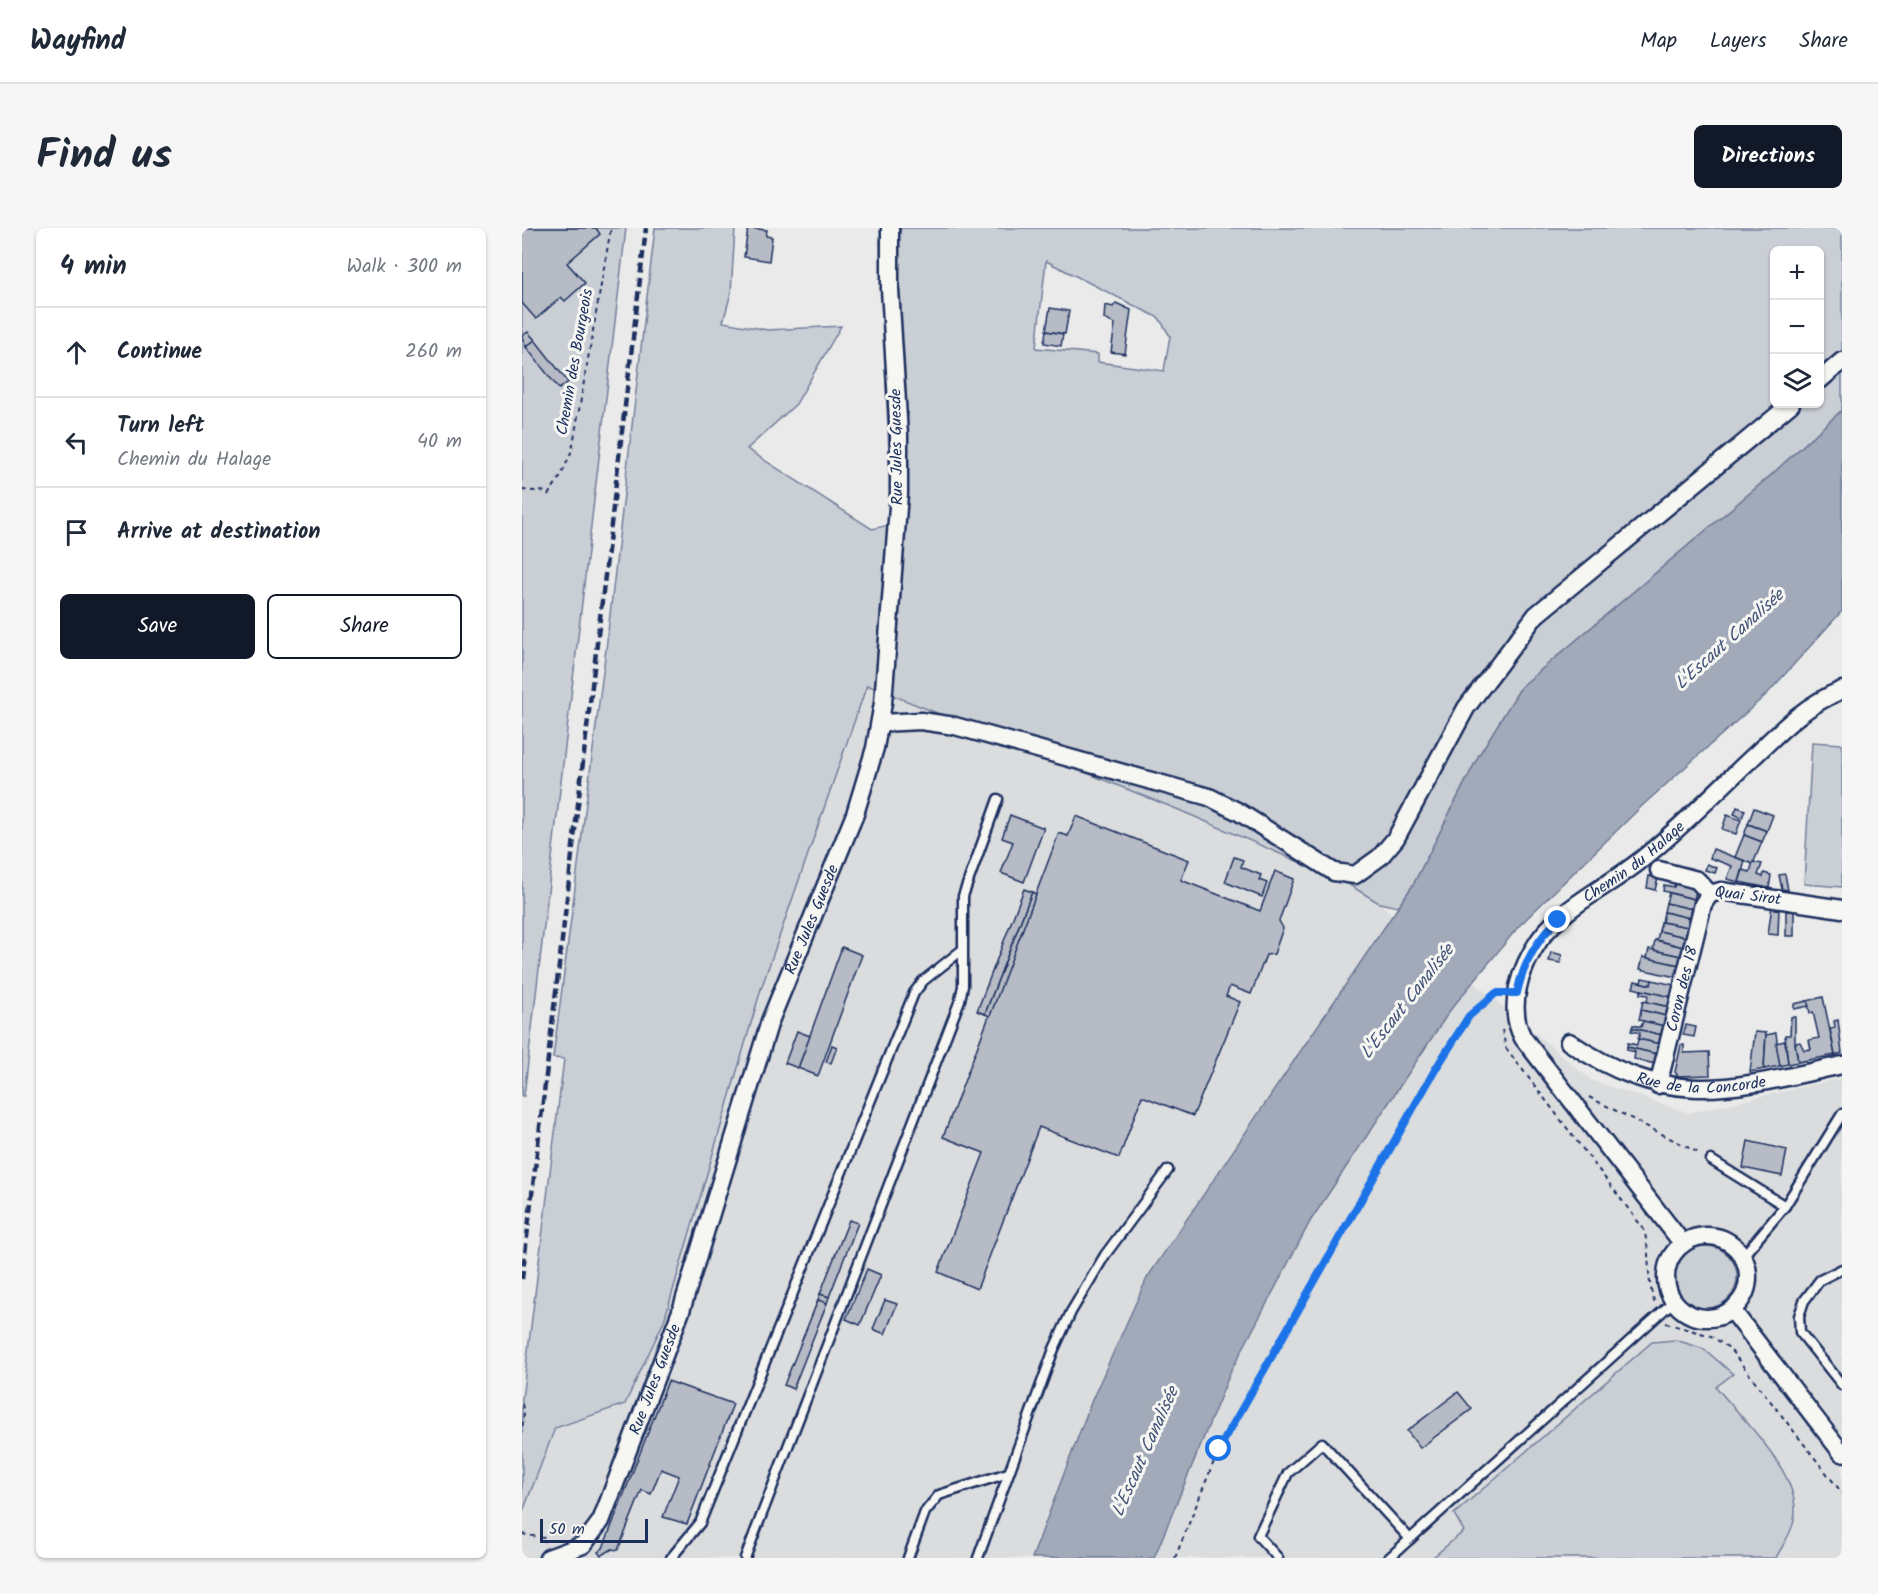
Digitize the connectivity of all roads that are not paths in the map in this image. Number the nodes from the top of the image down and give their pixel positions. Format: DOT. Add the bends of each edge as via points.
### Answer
graph roads {
  1 [pos="890,228"];
  2 [pos="1842,361"];
  3 [pos="1824,377"];
  4 [pos="1786,408"];
  5 [pos="1842,690"];
  6 [pos="880,723"];
  7 [pos="998,799"];
  8 [pos="1659,870"];
  9 [pos="1710,894"];
  10 [pos="1842,909"];
  11 [pos="962,950"];
  12 [pos="1569,1042"];
  13 [pos="1842,1065"];
  14 [pos="1658,1085"];
  15 [pos="1842,1114"];
  16 [pos="1711,1160"];
  17 [pos="1168,1170"];
  18 [pos="1785,1206"];
  19 [pos="1683,1244"];
  20 [pos="1743,1256"];
  21 [pos="1842,1269"];
  22 [pos="1674,1301"];
  23 [pos="1731,1310"];
  24 [pos="1842,1385"];
  25 [pos="1842,1453"];
  26 [pos="1008,1473"];
  27 [pos="1410,1539"];
  28 [pos="546,1553"];
  29 [pos="579,1553"];
  30 [pos="671,1558"];
  31 [pos="745,1558"];
  32 [pos="908,1558"];
  33 [pos="978,1558"];
  34 [pos="1278,1558"];
  35 [pos="1389,1558"];
  1 -- 6 [label="street, Rue Jules Guesde" via="899,494"];
  2 -- 3 [label="street"];
  4 -- 6 [label="street" via="1536,615 1466,708 1396,838 1380,857 1355,875 1334,872 1239,812 1195,792 956,726 921,721"];
  5 -- 19 [label="street, Chemin du Halage" via="1799,714 1649,853 1550,927 1530,956 1517,993 1517,1023 1528,1045"];
  6 -- 29 [label="street, Rue Jules Guesde" via="860,801 755,1064 672,1337 601,1521"];
  7 -- 11 [label="lane" via="964,890"];
  8 -- 9 [label="street, Quai Sirot" via="1697,880"];
  9 -- 10 [label="street, Quai Sirot" via="1721,891"];
  9 -- 14 [label="street, Coron des 18" via="1703,904"];
  11 -- 30 [label="lane" via="914,993 700,1523"];
  11 -- 31 [label="lane" via="960,1000"];
  12 -- 14 [label="street, Rue de la Concorde" via="1610,1068"];
  13 -- 14 [label="street, Rue de la Concorde" via="1727,1089"];
  15 -- 18 [label="lane"];
  16 -- 18 [label="lane"];
  17 -- 26 [label="lane" via="1082,1291 1054,1349"];
  18 -- 20 [label="lane"];
  19 -- 20 [label="street" via="1698,1237 1716,1237"];
  19 -- 22 [label="street" via="1671,1257 1666,1274"];
  20 -- 23 [label="street" via="1747,1288"];
  21 -- 24 [label="lane" via="1820,1280 1804,1301 1799,1316 1800,1332"];
  22 -- 23 [label="street" via="1687,1312 1704,1317 1716,1317"];
  22 -- 27 [label="lane"];
  23 -- 25 [label="street"];
  26 -- 32 [label="lane" via="945,1492 933,1500"];
  26 -- 33 [label="lane"];
  27 -- 34 [label="lane" via="1322,1443 1288,1473 1258,1536"];
  27 -- 35 [label="lane"];
  28 -- 29 [label="street, Rue Jules Guesde"];
}
